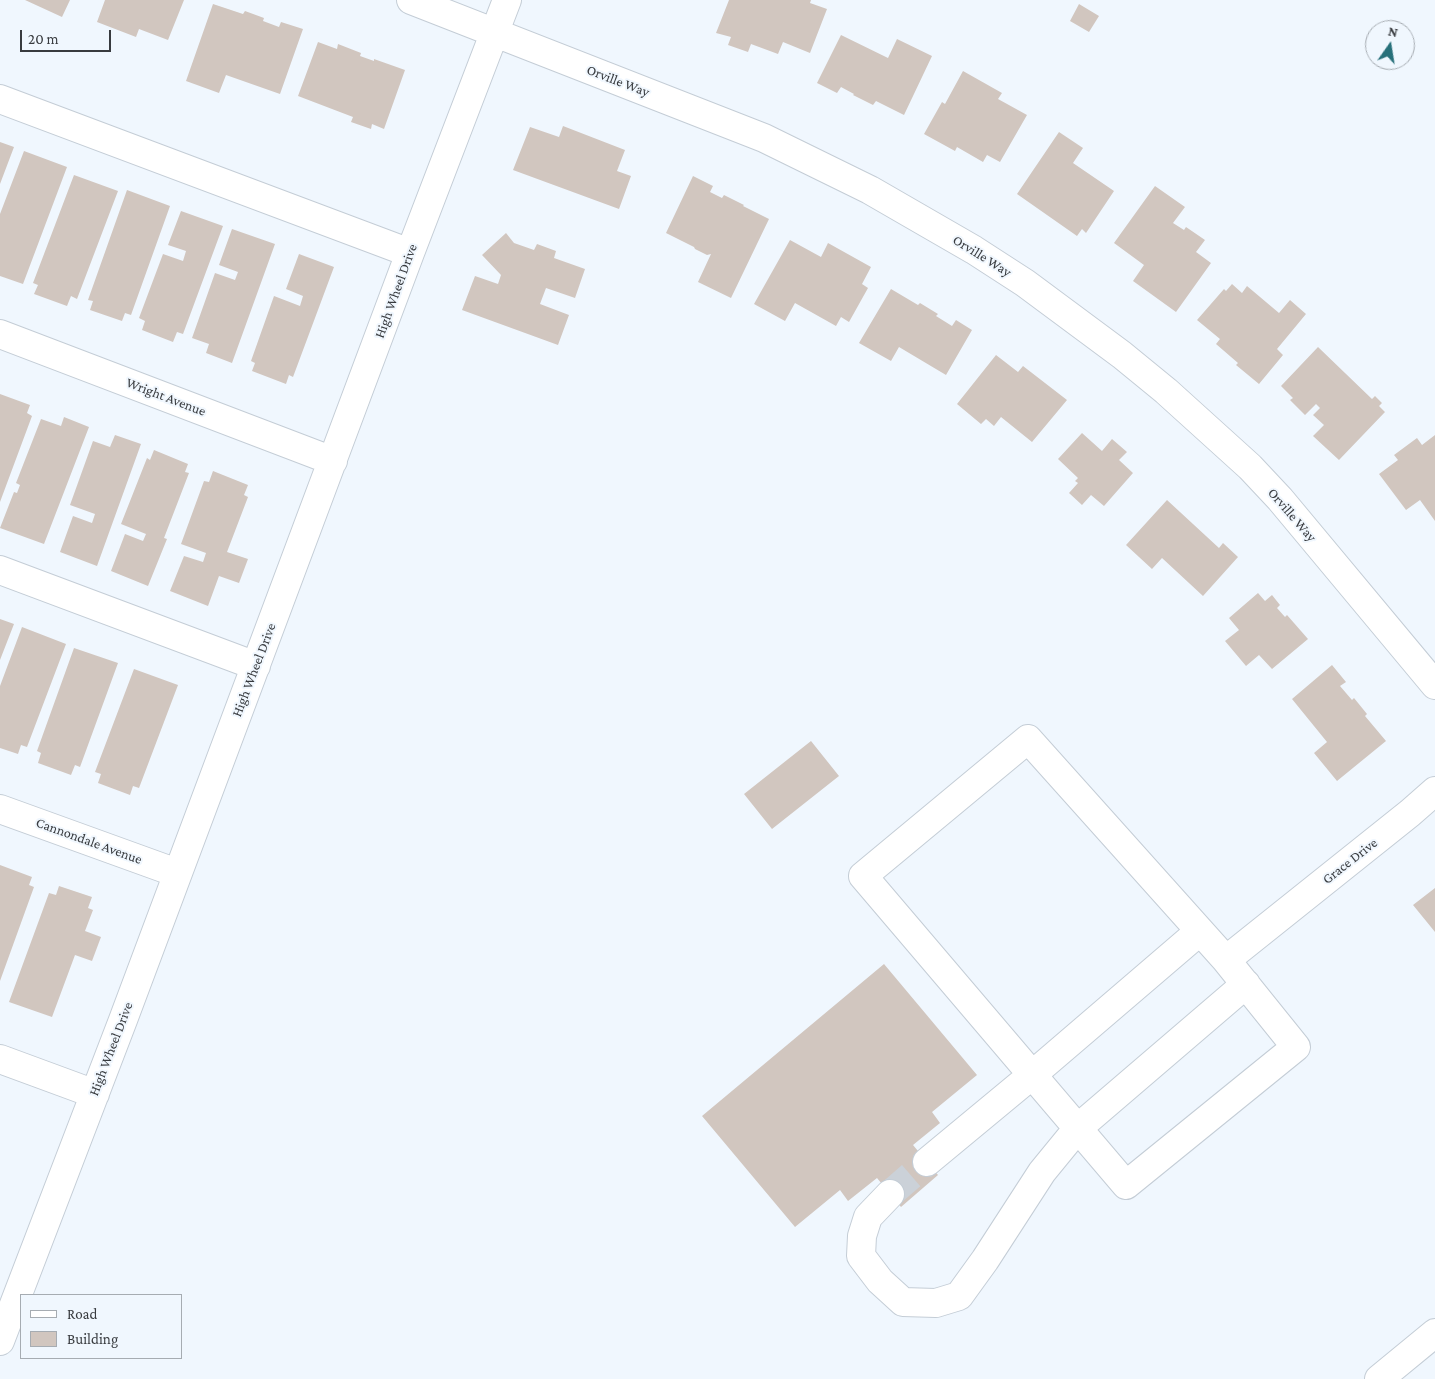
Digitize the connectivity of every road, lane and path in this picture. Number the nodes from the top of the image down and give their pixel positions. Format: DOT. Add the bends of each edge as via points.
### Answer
graph roads {
  1 [pos="412,0"];
  2 [pos="507,0"];
  3 [pos="495,33"];
  4 [pos="0,99"];
  5 [pos="410,253"];
  6 [pos="0,334"];
  7 [pos="332,461"];
  8 [pos="0,570"];
  9 [pos="256,666"];
  10 [pos="1435,685"];
  11 [pos="1435,792"];
  12 [pos="0,809"];
  13 [pos="177,873"];
  14 [pos="1200,931"];
  15 [pos="1226,960"];
  16 [pos="1246,984"];
  17 [pos="0,1058"];
  18 [pos="1032,1075"];
  19 [pos="95,1094"];
  20 [pos="1078,1128"];
  21 [pos="927,1162"];
  22 [pos="890,1194"];
  23 [pos="5,1314"];
  24 [pos="1435,1333"];
  25 [pos="0,1341"];
  26 [pos="1379,1379"];
  1 -- 3 [label="main road, Orville Way"];
  2 -- 3 [label="main road, High Wheel Drive"];
  3 -- 5 [label="main road, High Wheel Drive"];
  3 -- 10 [label="main road, Orville Way" via="764,138 870,190 1025,283 1122,355 1250,467"];
  4 -- 5 [label="main road"];
  5 -- 7 [label="main road, High Wheel Drive"];
  6 -- 7 [label="main road, Wright Avenue"];
  7 -- 9 [label="main road, High Wheel Drive"];
  8 -- 9 [label="main road"];
  9 -- 13 [label="main road, High Wheel Drive"];
  11 -- 15 [label="main road, Grace Drive"];
  12 -- 13 [label="main road, Cannondale Avenue"];
  13 -- 19 [label="main road, High Wheel Drive"];
  14 -- 15 [label="main road"];
  14 -- 18 [label="main road"];
  14 -- 18 [label="main road" via="1028,739 863,876"];
  15 -- 16 [label="main road"];
  16 -- 20 [label="main road"];
  16 -- 20 [label="main road" via="1296,1048 1126,1185"];
  17 -- 19 [label="main road"];
  18 -- 20 [label="main road"];
  18 -- 21 [label="main road"];
  19 -- 23 [label="main road, High Wheel Drive"];
  20 -- 22 [label="main road" via="1042,1172 959,1296 936,1303 903,1302 880,1281 861,1256 862,1236 868,1217"];
  23 -- 25 [label="main road, High Wheel Drive"];
  24 -- 26 [label="main road"];
}
